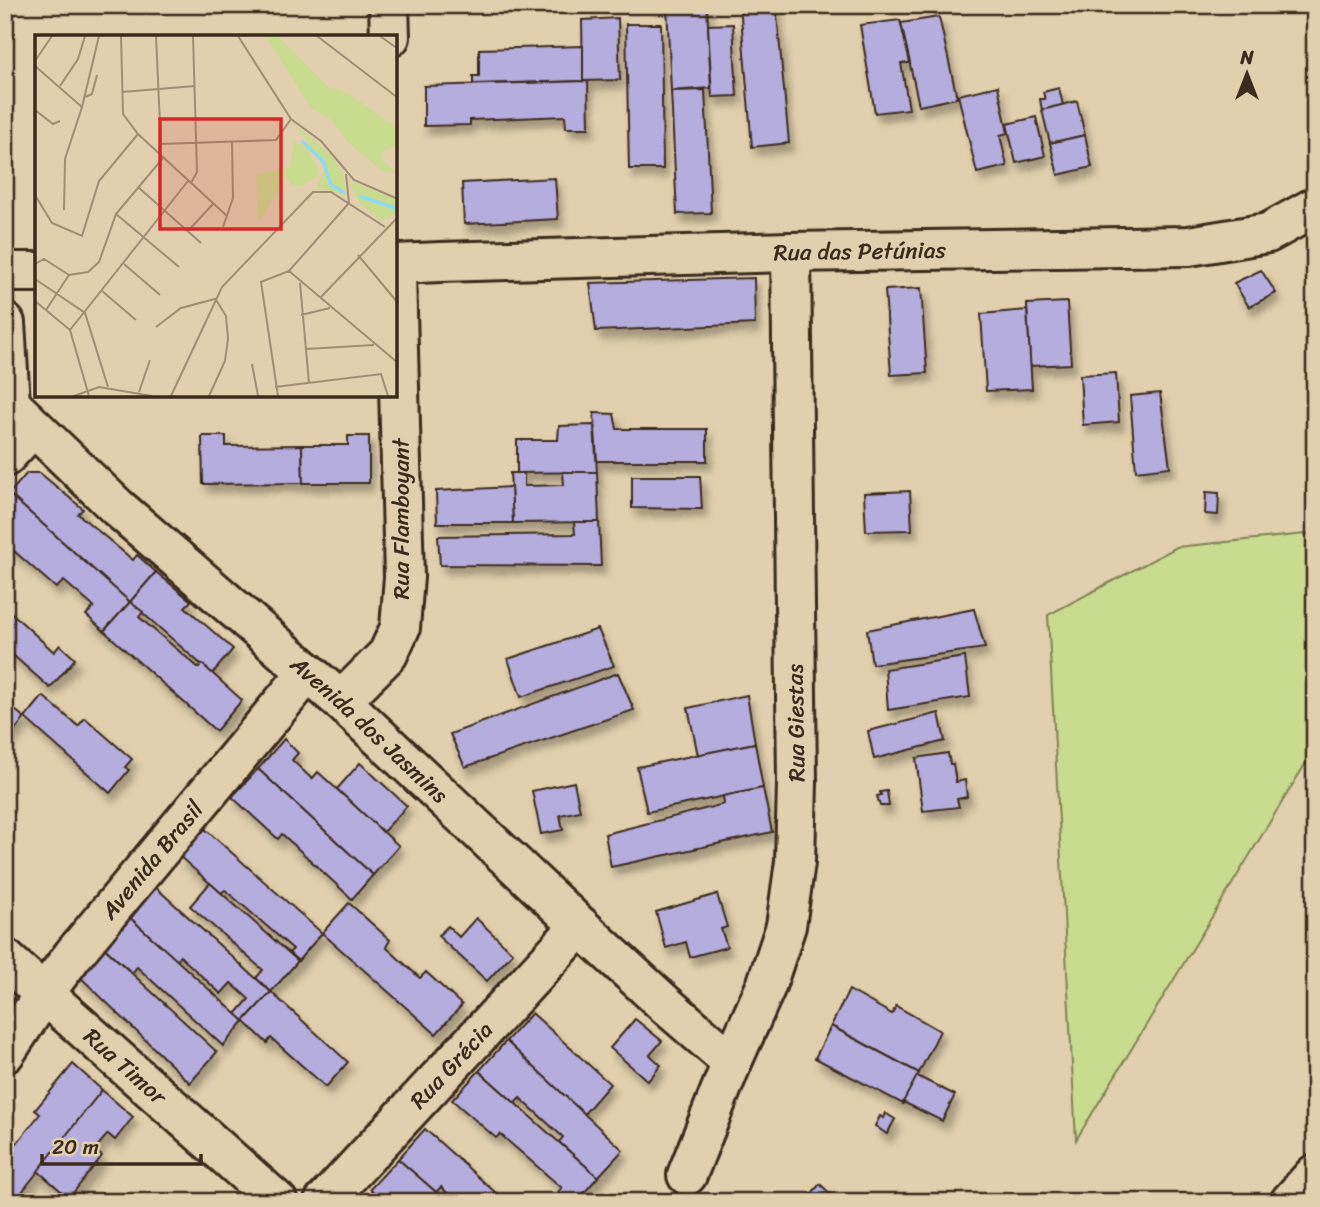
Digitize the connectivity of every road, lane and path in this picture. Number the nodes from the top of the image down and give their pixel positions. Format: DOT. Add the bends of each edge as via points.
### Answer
graph roads {
  1 [pos="389,5"];
  2 [pos="390,35"];
  3 [pos="1315,207"];
  4 [pos="791,252"];
  5 [pos="397,264"];
  6 [pos="5,272"];
  7 [pos="35,272"];
  8 [pos="397,312"];
  9 [pos="5,323"];
  10 [pos="16,410"];
  11 [pos="5,457"];
  12 [pos="308,672"];
  13 [pos="341,701"];
  14 [pos="580,926"];
  15 [pos="5,959"];
  16 [pos="44,994"];
  17 [pos="5,1053"];
  18 [pos="732,1062"];
  19 [pos="1315,1174"];
  20 [pos="687,1175"];
  21 [pos="278,1202"];
  22 [pos="324,1202"];
  23 [pos="1290,1202"];
  1 -- 2 [label="street"];
  3 -- 4 [label="street, Rua das Petúnias" via="1268,233 1189,246"];
  4 -- 5 [label="street, Rua das Petúnias"];
  4 -- 18 [label="street, Rua Giestas" via="795,862 786,926 766,986"];
  6 -- 7 [label="street"];
  8 -- 13 [label="street, Rua Flamboyant" via="404,577 400,628 388,654"];
  9 -- 10 [label="street"];
  10 -- 11 [label="street"];
  10 -- 12 [label="street, Avenida dos Jasmins" via="118,508"];
  12 -- 13 [label="street, Avenida dos Jasmins"];
  12 -- 16 [label="street, Avenida Brasil"];
  13 -- 14 [label="street, Avenida dos Jasmins"];
  14 -- 18 [label="street, Avenida dos Jasmins"];
  14 -- 22 [label="street, Rua Grécia"];
  15 -- 16 [label="street, Rua Timor"];
  16 -- 17 [label="street, Avenida Brasil"];
  16 -- 21 [label="street, Rua Timor"];
  18 -- 20 [label="street, Rua Giestas"];
  19 -- 23 [label="street"];
}
